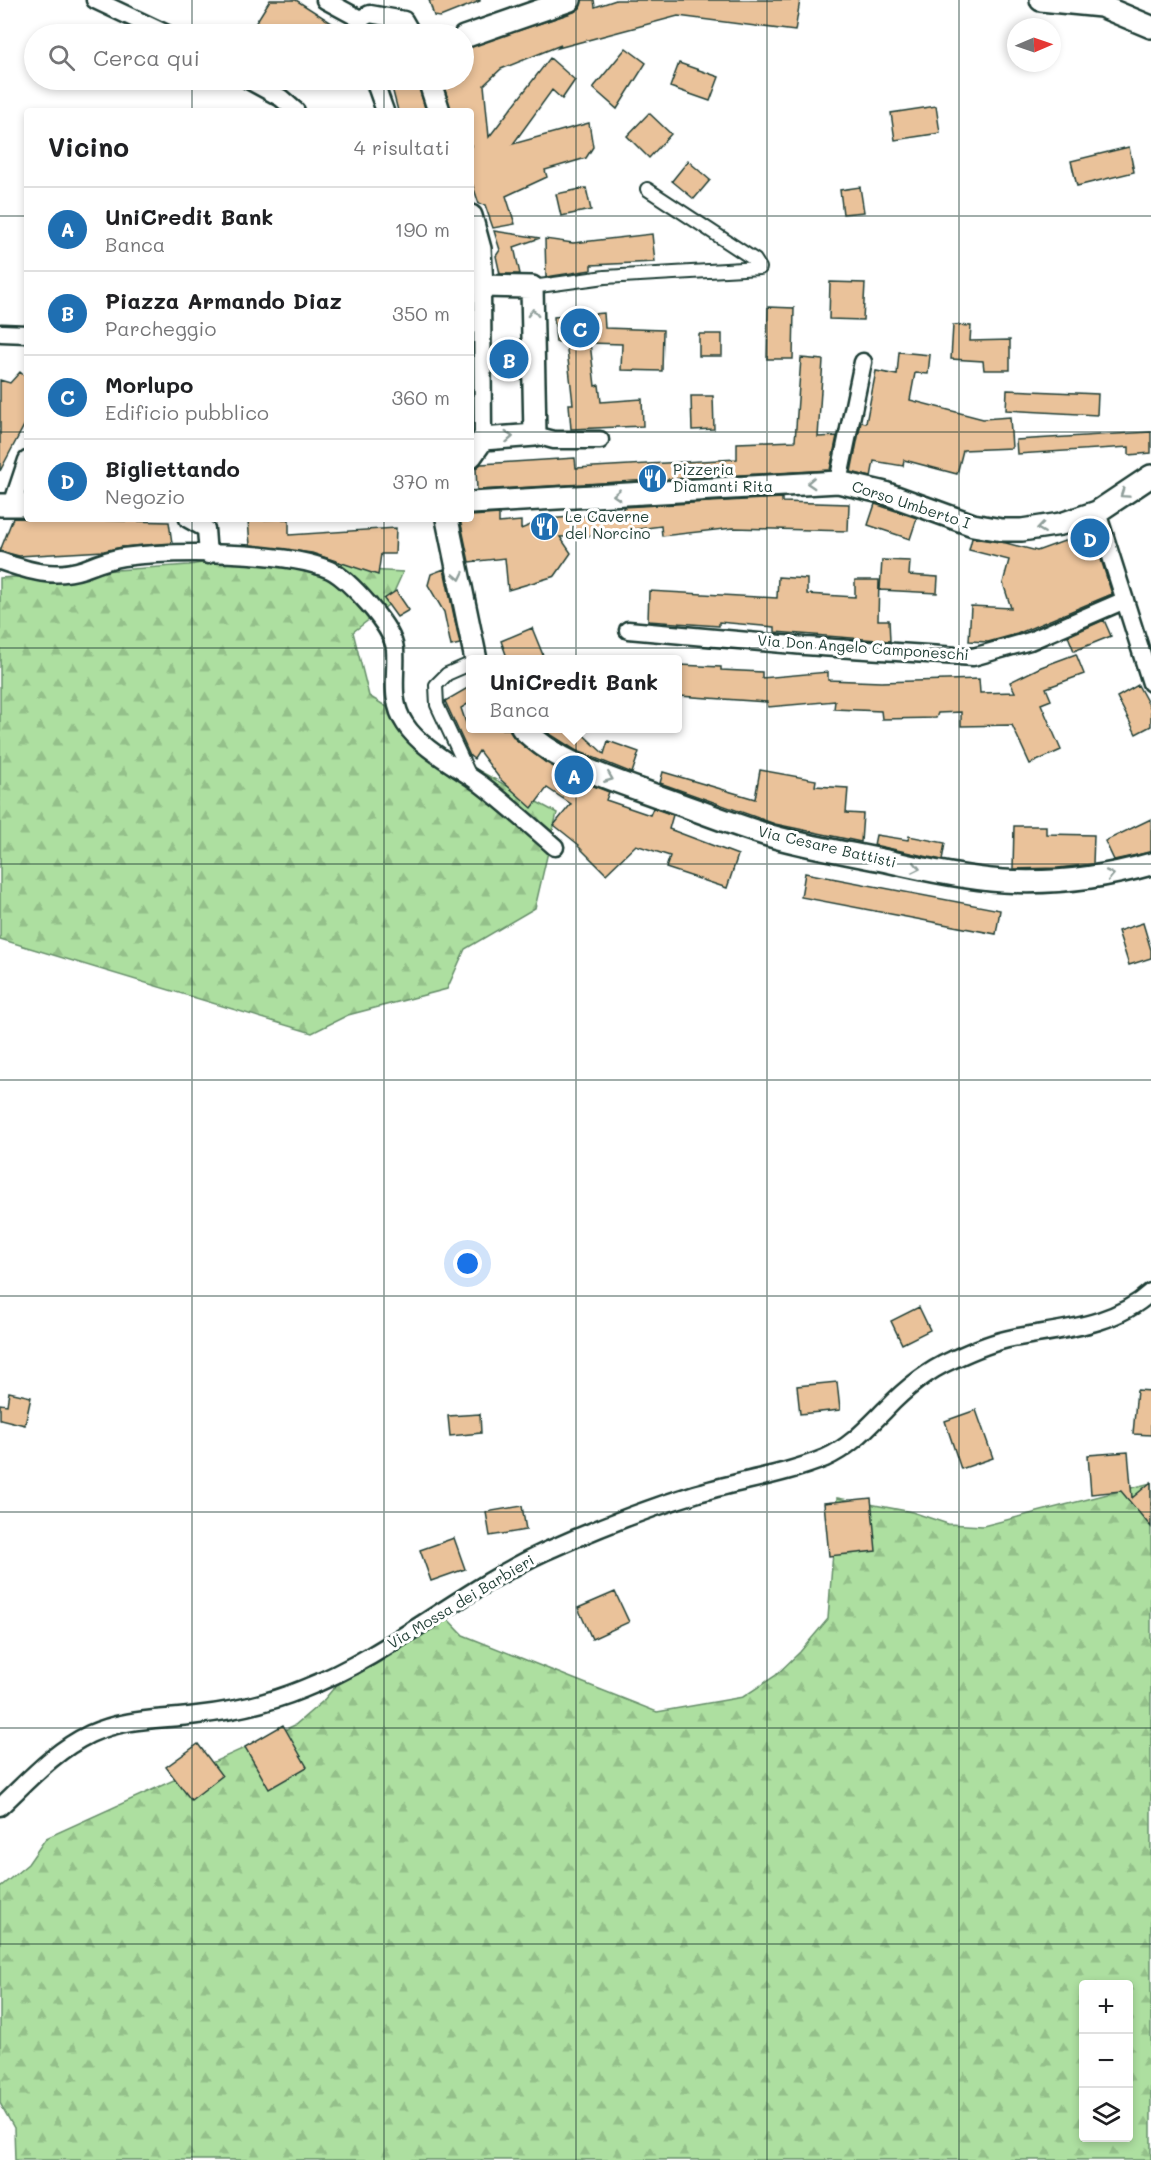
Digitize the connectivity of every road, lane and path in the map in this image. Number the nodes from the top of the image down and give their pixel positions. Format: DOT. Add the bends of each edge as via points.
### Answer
graph roads {
  1 [pos="95,0"];
  2 [pos="325,0"];
  3 [pos="570,0"];
  4 [pos="1041,0"];
  5 [pos="146,24"];
  6 [pos="355,24"];
  7 [pos="362,24"];
  8 [pos="399,24"];
  9 [pos="1151,27"];
  10 [pos="474,34"];
  11 [pos="266,90"];
  12 [pos="378,90"];
  13 [pos="432,90"];
  14 [pos="293,108"];
  15 [pos="384,108"];
  16 [pos="438,108"];
  17 [pos="647,189"];
  18 [pos="474,227"];
  19 [pos="476,282"];
  20 [pos="532,287"];
  21 [pos="1,333"];
  22 [pos="24,334"];
  23 [pos="863,362"];
  24 [pos="536,435"];
  25 [pos="483,438"];
  26 [pos="600,440"];
  27 [pos="474,452"];
  28 [pos="24,470"];
  29 [pos="1151,476"];
  30 [pos="838,482"];
  31 [pos="474,503"];
  32 [pos="13,505"];
  33 [pos="1097,512"];
  34 [pos="193,522"];
  35 [pos="448,522"];
  36 [pos="208,555"];
  37 [pos="0,561"];
  38 [pos="1125,600"];
  39 [pos="628,630"];
  40 [pos="475,655"];
  41 [pos="466,666"];
  42 [pos="1151,684"];
  43 [pos="528,733"];
  44 [pos="470,776"];
  45 [pos="555,847"];
  46 [pos="1151,864"];
  47 [pos="1151,1292"];
  48 [pos="0,1807"];
  1 -- 5 [label="street"];
  2 -- 6 [label="street"];
  3 -- 10 [label="street"];
  4 -- 9 [label="street" via="1101,6"];
  7 -- 8 [label="street" via="370,14"];
  11 -- 14 [label="street"];
  12 -- 15 [label="street"];
  13 -- 16 [label="street"];
  17 -- 20 [label="street" via="755,260 760,268 605,276"];
  18 -- 19 [label="street" via="480,249"];
  19 -- 20 [label="street"];
  19 -- 25 [label="street"];
  24 -- 20 [label="street, one-way"];
  21 -- 22 [label="street"];
  23 -- 30 [label="street"];
  25 -- 24 [label="street, one-way"];
  24 -- 26 [label="street" via="554,440"];
  25 -- 27 [label="street"];
  28 -- 32 [label="street"];
  29 -- 33 [label="street, Corso Umberto I, one-way"];
  30 -- 31 [label="street, Corso Umberto I, one-way"];
  33 -- 30 [label="street, Corso Umberto I, one-way" via="1044,527 994,529 885,493"];
  33 -- 38 [label="street"];
  34 -- 36 [label="street" via="206,529"];
  35 -- 40 [label="street, one-way"];
  36 -- 37 [label="street" via="126,557 50,574"];
  36 -- 44 [label="street" via="299,561 331,570 346,580 392,638 394,695 403,722 417,738"];
  38 -- 39 [label="street, Via Don Angelo Camponeschi" via="1030,641 973,657"];
  38 -- 42 [label="street"];
  41 -- 44 [label="street" via="447,674 435,686 437,705"];
  43 -- 46 [label="street, Via Cesare Battisti, one-way" via="561,756 613,780 803,844 948,874 1004,881 1085,879"];
  44 -- 45 [label="street"];
  47 -- 48 [label="street, Via Mossa dei Barbieri" via="1102,1320 1004,1340 950,1360 920,1378 839,1451 807,1464 696,1493 592,1531 510,1569 392,1644 307,1688 230,1711 136,1720 92,1734 57,1754"];
}
